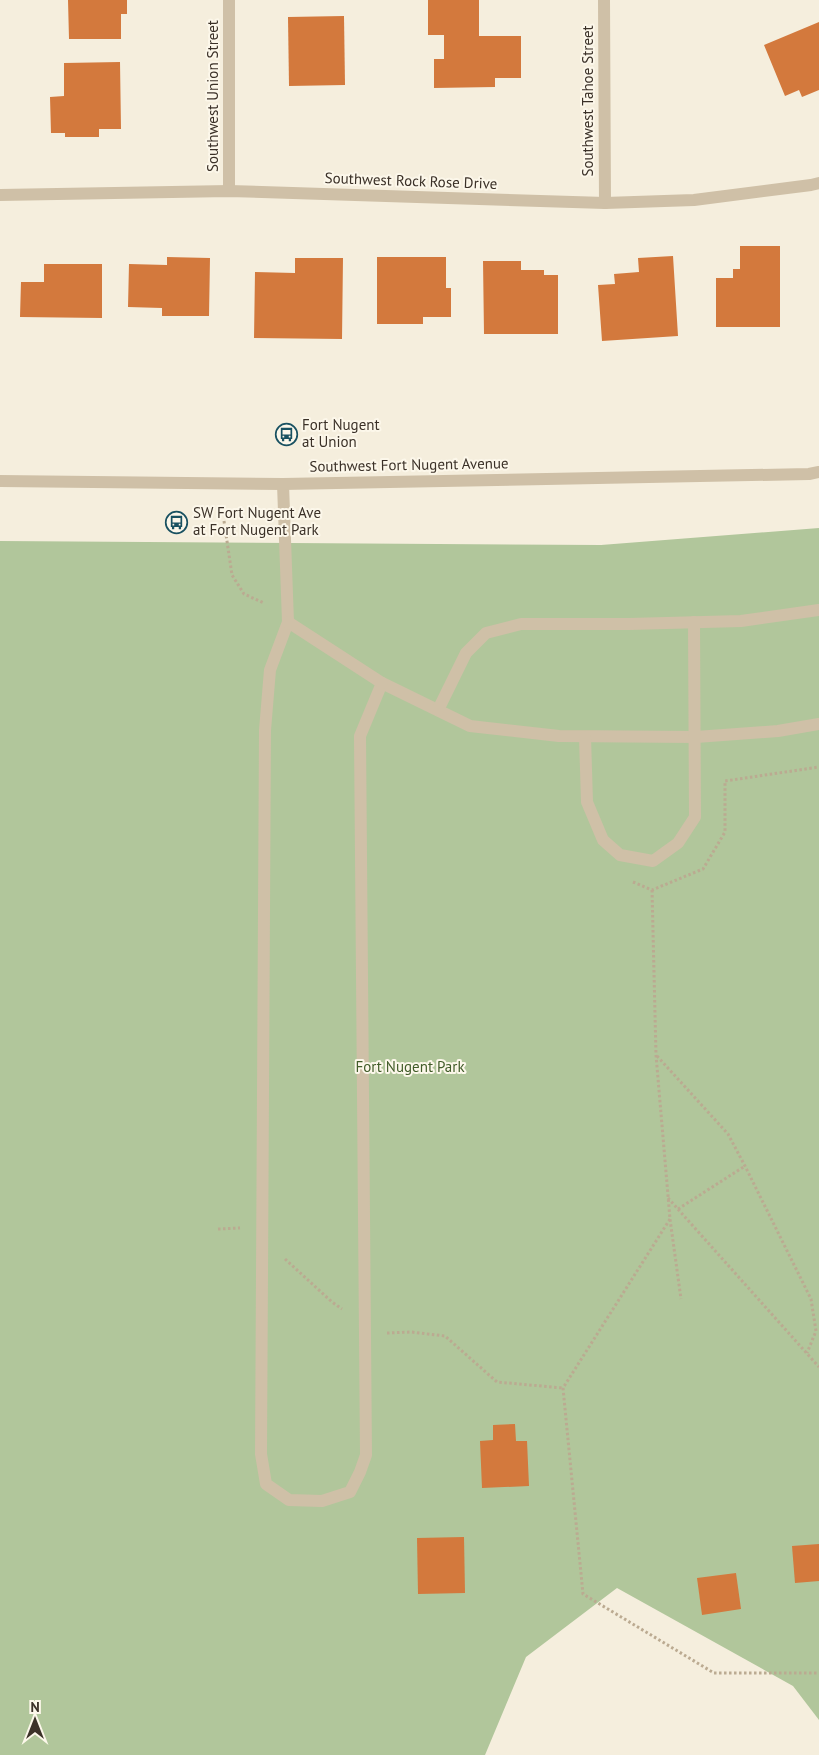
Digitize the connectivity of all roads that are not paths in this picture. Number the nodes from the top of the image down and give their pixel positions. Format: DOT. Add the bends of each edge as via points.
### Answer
graph roads {
  1 [pos="229,0"];
  2 [pos="604,0"];
  3 [pos="819,182"];
  4 [pos="229,191"];
  5 [pos="0,195"];
  6 [pos="605,203"];
  7 [pos="819,472"];
  8 [pos="0,481"];
  9 [pos="283,484"];
  10 [pos="819,610"];
  11 [pos="288,622"];
  12 [pos="694,622"];
  13 [pos="382,683"];
  14 [pos="438,710"];
  15 [pos="819,724"];
  16 [pos="585,737"];
  17 [pos="696,737"];
  1 -- 4 [label="street, Southwest Union Street"];
  2 -- 6 [label="street, Southwest Tahoe Street"];
  3 -- 6 [label="street, Southwest Rock Rose Drive" via="694,200"];
  4 -- 5 [label="street, Southwest Rock Rose Drive"];
  4 -- 6 [label="street, Southwest Rock Rose Drive"];
  7 -- 9 [label="street, Southwest Fort Nugent Avenue"];
  8 -- 9 [label="street, Southwest Fort Nugent Avenue"];
  9 -- 11 [label="street"];
  10 -- 12 [label="street" via="741,620"];
  11 -- 13 [label="street"];
  11 -- 13 [label="street" via="270,670 265,730 261,1454 266,1484 289,1500 322,1500 350,1492 366,1455 360,736"];
  12 -- 14 [label="street" via="521,624 486,633 466,653"];
  12 -- 17 [label="street"];
  13 -- 14 [label="street"];
  14 -- 16 [label="street" via="470,726"];
  15 -- 17 [label="street" via="778,731"];
  16 -- 17 [label="street"];
  16 -- 17 [label="street" via="587,802 602,840 620,855 653,861 678,843 695,817"];
}
